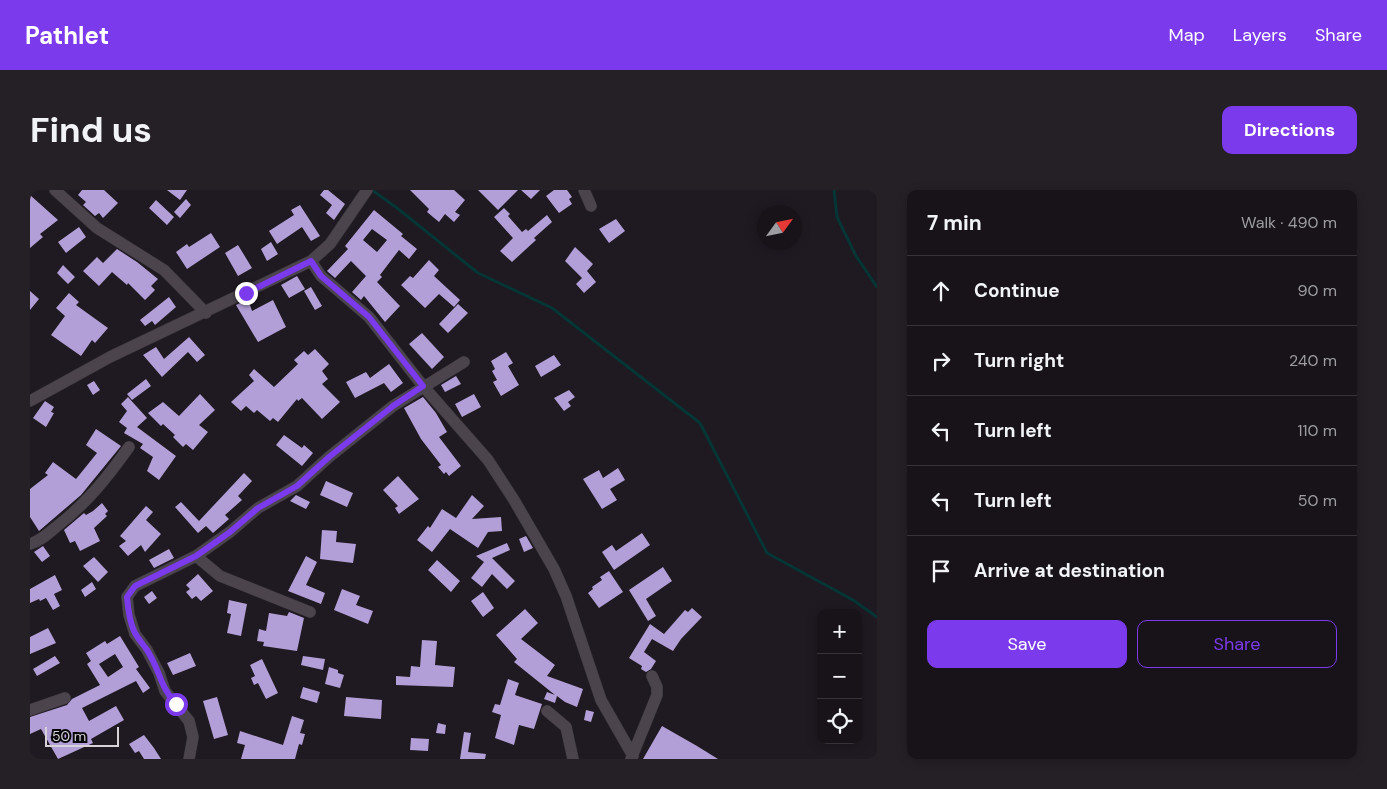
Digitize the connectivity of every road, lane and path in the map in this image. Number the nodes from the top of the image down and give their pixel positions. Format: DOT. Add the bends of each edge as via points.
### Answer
graph roads {
  1 [pos="54,190"];
  2 [pos="584,190"];
  3 [pos="365,193"];
  4 [pos="591,206"];
  5 [pos="311,261"];
  6 [pos="206,312"];
  7 [pos="464,362"];
  8 [pos="423,386"];
  9 [pos="30,401"];
  10 [pos="129,447"];
  11 [pos="30,544"];
  12 [pos="196,556"];
  13 [pos="310,612"];
  14 [pos="652,676"];
  15 [pos="65,698"];
  16 [pos="30,710"];
  17 [pos="547,711"];
  18 [pos="632,757"];
  19 [pos="189,759"];
  20 [pos="574,759"];
  1 -- 6 [label="street" via="96,228 164,270"];
  2 -- 4 [label="street"];
  3 -- 5 [label="street" via="330,244"];
  5 -- 6 [label="street"];
  5 -- 8 [label="street" via="321,276 369,317"];
  6 -- 9 [label="street" via="110,357"];
  7 -- 8 [label="street"];
  8 -- 12 [label="street" via="393,406 297,486 258,508"];
  8 -- 18 [label="street" via="488,460 554,569 601,700"];
  10 -- 11 [label="street" via="80,509"];
  12 -- 13 [label="street" via="220,576"];
  12 -- 19 [label="street" via="135,586 127,597 134,634 151,657 165,692 189,721 193,736"];
  14 -- 18 [label="street" via="658,687 657,695"];
  15 -- 16 [label="street"];
  17 -- 20 [label="street" via="566,726"];
}
